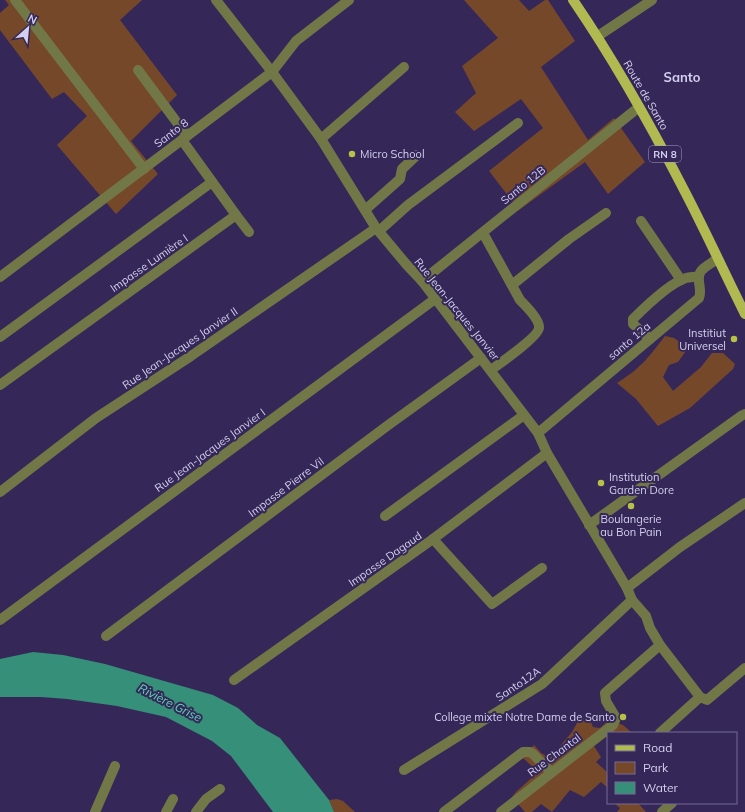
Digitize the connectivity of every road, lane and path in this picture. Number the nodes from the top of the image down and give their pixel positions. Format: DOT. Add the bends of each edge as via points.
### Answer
graph roads {
  1 [pos="15,0"];
  2 [pos="216,0"];
  3 [pos="349,0"];
  4 [pos="573,0"];
  5 [pos="652,0"];
  6 [pos="598,36"];
  7 [pos="404,67"];
  8 [pos="138,70"];
  9 [pos="272,72"];
  10 [pos="639,107"];
  11 [pos="518,123"];
  12 [pos="185,138"];
  13 [pos="320,139"];
  14 [pos="417,155"];
  15 [pos="144,169"];
  16 [pos="212,182"];
  17 [pos="365,210"];
  18 [pos="606,213"];
  19 [pos="236,216"];
  20 [pos="642,221"];
  21 [pos="378,230"];
  22 [pos="249,232"];
  23 [pos="483,233"];
  24 [pos="717,259"];
  25 [pos="699,276"];
  26 [pos="0,277"];
  27 [pos="681,280"];
  28 [pos="422,281"];
  29 [pos="512,285"];
  30 [pos="435,299"];
  31 [pos="745,314"];
  32 [pos="0,337"];
  33 [pos="650,339"];
  34 [pos="481,358"];
  35 [pos="491,370"];
  36 [pos="0,385"];
  37 [pos="745,414"];
  38 [pos="524,415"];
  39 [pos="538,433"];
  40 [pos="547,452"];
  41 [pos="0,492"];
  42 [pos="745,503"];
  43 [pos="385,516"];
  44 [pos="589,525"];
  45 [pos="433,539"];
  46 [pos="542,568"];
  47 [pos="627,588"];
  48 [pos="632,600"];
  49 [pos="0,620"];
  50 [pos="106,636"];
  51 [pos="660,645"];
  52 [pos="745,668"];
  53 [pos="234,680"];
  54 [pos="700,697"];
  55 [pos="661,732"];
  56 [pos="115,766"];
  57 [pos="404,770"];
  58 [pos="551,772"];
  59 [pos="220,789"];
  60 [pos="173,799"];
  61 [pos="671,804"];
  62 [pos="95,812"];
  63 [pos="166,812"];
  64 [pos="196,812"];
  65 [pos="444,812"];
  66 [pos="501,812"];
  67 [pos="662,812"];
  1 -- 15 [label="street"];
  2 -- 9 [label="street, Rue Jean-Jacques Janvier"];
  3 -- 9 [label="street, Santo 8" via="296,42"];
  4 -- 6 [label="main road, Route de Santo / RN 8"];
  5 -- 6 [label="street"];
  6 -- 10 [label="main road, Route de Santo / RN 8"];
  7 -- 13 [label="street"];
  8 -- 12 [label="street"];
  9 -- 12 [label="street, Santo 8"];
  9 -- 13 [label="street, Rue Jean-Jacques Janvier"];
  10 -- 23 [label="street, Santo 12B"];
  10 -- 24 [label="main road, Route de Santo / RN 8" via="684,189"];
  11 -- 21 [label="street, Rue Jean-Jacques Janvier II"];
  12 -- 15 [label="street, Santo 8"];
  12 -- 16 [label="street"];
  13 -- 17 [label="street, Rue Jean-Jacques Janvier"];
  14 -- 17 [label="street" via="402,169 400,179"];
  15 -- 26 [label="street, Santo 8"];
  16 -- 19 [label="street"];
  16 -- 32 [label="street"];
  17 -- 21 [label="street, Rue Jean-Jacques Janvier"];
  18 -- 29 [label="street"];
  19 -- 22 [label="street"];
  19 -- 36 [label="street, Impasse Lumière I"];
  20 -- 27 [label="street"];
  21 -- 28 [label="street, Rue Jean-Jacques Janvier"];
  21 -- 41 [label="street, Rue Jean-Jacques Janvier II" via="96,418"];
  23 -- 28 [label="street, Santo 12B"];
  23 -- 29 [label="street"];
  24 -- 25 [label="street"];
  24 -- 31 [label="main road, Route de Santo / RN 8"];
  25 -- 27 [label="street"];
  25 -- 33 [label="street, santo 12a" via="699,298"];
  27 -- 33 [label="street" via="633,319 633,324"];
  28 -- 30 [label="street, Rue Jean-Jacques Janvier"];
  29 -- 35 [label="street" via="539,328 537,334 528,342"];
  30 -- 34 [label="street, Rue Jean-Jacques Janvier"];
  30 -- 49 [label="street, Rue Jean-Jacques Janvier I"];
  33 -- 39 [label="street, santo 12a"];
  34 -- 35 [label="street, Rue Jean-Jacques Janvier"];
  34 -- 50 [label="street, Impasse Pierre Vil"];
  35 -- 38 [label="street, Rue Jean-Jacques Janvier"];
  37 -- 44 [label="street"];
  38 -- 39 [label="street, Rue Jean-Jacques Janvier"];
  38 -- 43 [label="street"];
  39 -- 40 [label="street, Rue Jean-Jacques Janvier"];
  40 -- 44 [label="street, Rue Jean-Jacques Janvier"];
  40 -- 45 [label="street, Impasse Dagaud"];
  42 -- 47 [label="street" via="680,547"];
  44 -- 47 [label="street, Rue Jean-Jacques Janvier"];
  45 -- 46 [label="street" via="492,604"];
  45 -- 53 [label="street, Impasse Dagaud"];
  47 -- 48 [label="street, Rue Jean-Jacques Janvier"];
  48 -- 51 [label="street, Rue Jean-Jacques Janvier" via="646,616"];
  48 -- 57 [label="street, Santo12A" via="542,684"];
  51 -- 54 [label="street, Rue Jean-Jacques Janvier"];
  51 -- 58 [label="street, Rue Chantal" via="605,693 606,701 616,718 612,725"];
  52 -- 54 [label="street" via="707,700"];
  54 -- 55 [label="street"];
  56 -- 62 [label="street"];
  58 -- 65 [label="street" via="533,754 523,752"];
  58 -- 66 [label="street, Rue Chantal"];
  59 -- 64 [label="street" via="206,799"];
  60 -- 63 [label="street"];
  61 -- 67 [label="street"];
}
